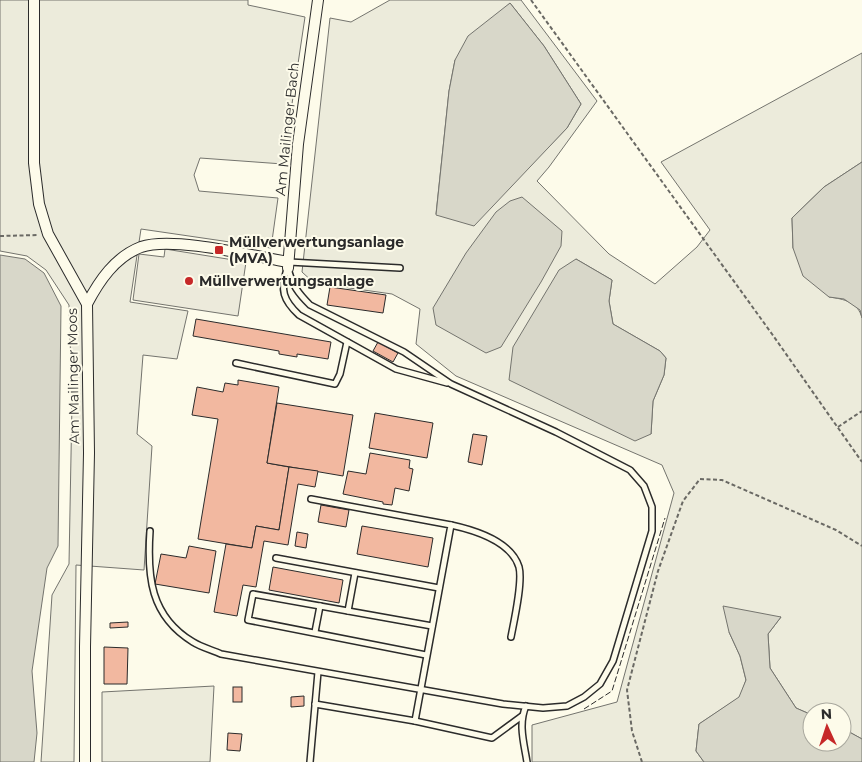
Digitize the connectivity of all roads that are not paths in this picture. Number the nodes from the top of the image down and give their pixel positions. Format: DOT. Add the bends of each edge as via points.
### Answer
graph roads {
  1 [pos="34,0"];
  2 [pos="318,0"];
  3 [pos="288,265"];
  4 [pos="400,268"];
  5 [pos="87,304"];
  6 [pos="347,342"];
  7 [pos="236,363"];
  8 [pos="451,384"];
  9 [pos="311,499"];
  10 [pos="452,525"];
  11 [pos="150,531"];
  12 [pos="276,558"];
  13 [pos="355,573"];
  14 [pos="439,588"];
  15 [pos="320,606"];
  16 [pos="348,611"];
  17 [pos="432,626"];
  18 [pos="315,632"];
  19 [pos="511,637"];
  20 [pos="426,655"];
  21 [pos="318,672"];
  22 [pos="420,689"];
  23 [pos="315,704"];
  24 [pos="526,706"];
  25 [pos="522,716"];
  26 [pos="415,721"];
  27 [pos="85,762"];
  28 [pos="310,762"];
  29 [pos="527,762"];
  1 -- 5 [label="street, Am Mailinger Moos" via="34,163 40,204 48,234"];
  2 -- 3 [label="street, Am Mailinger Bach" via="298,144"];
  3 -- 4 [label="lane"];
  3 -- 5 [label="street" via="167,243 141,247 118,261 99,281"];
  3 -- 6 [label="lane" via="282,284 290,306 299,315"];
  3 -- 8 [label="lane" via="292,283 310,304 404,352"];
  5 -- 27 [label="street, Am Mailinger Moos" via="89,453"];
  6 -- 7 [label="lane" via="335,384"];
  6 -- 8 [label="lane" via="396,369"];
  8 -- 24 [label="lane" via="630,470 644,486 652,507 652,532 613,661 600,684 584,698 567,706"];
  9 -- 10 [label="lane"];
  10 -- 14 [label="lane"];
  10 -- 19 [label="lane" via="476,531 500,544 512,555 519,568"];
  11 -- 21 [label="lane" via="149,574 154,596 164,617 176,631 221,654"];
  12 -- 13 [label="lane"];
  13 -- 14 [label="lane"];
  13 -- 16 [label="lane"];
  14 -- 17 [label="lane"];
  15 -- 16 [label="lane"];
  15 -- 18 [label="lane"];
  15 -- 18 [label="lane" via="253,594 248,620"];
  16 -- 17 [label="lane"];
  17 -- 20 [label="lane"];
  18 -- 20 [label="lane"];
  20 -- 22 [label="lane"];
  21 -- 22 [label="lane"];
  21 -- 23 [label="lane"];
  22 -- 24 [label="lane"];
  22 -- 26 [label="lane"];
  23 -- 26 [label="lane"];
  23 -- 28 [label="lane"];
  24 -- 25 [label="lane"];
  25 -- 26 [label="lane" via="492,738"];
  25 -- 29 [label="lane"];
}
